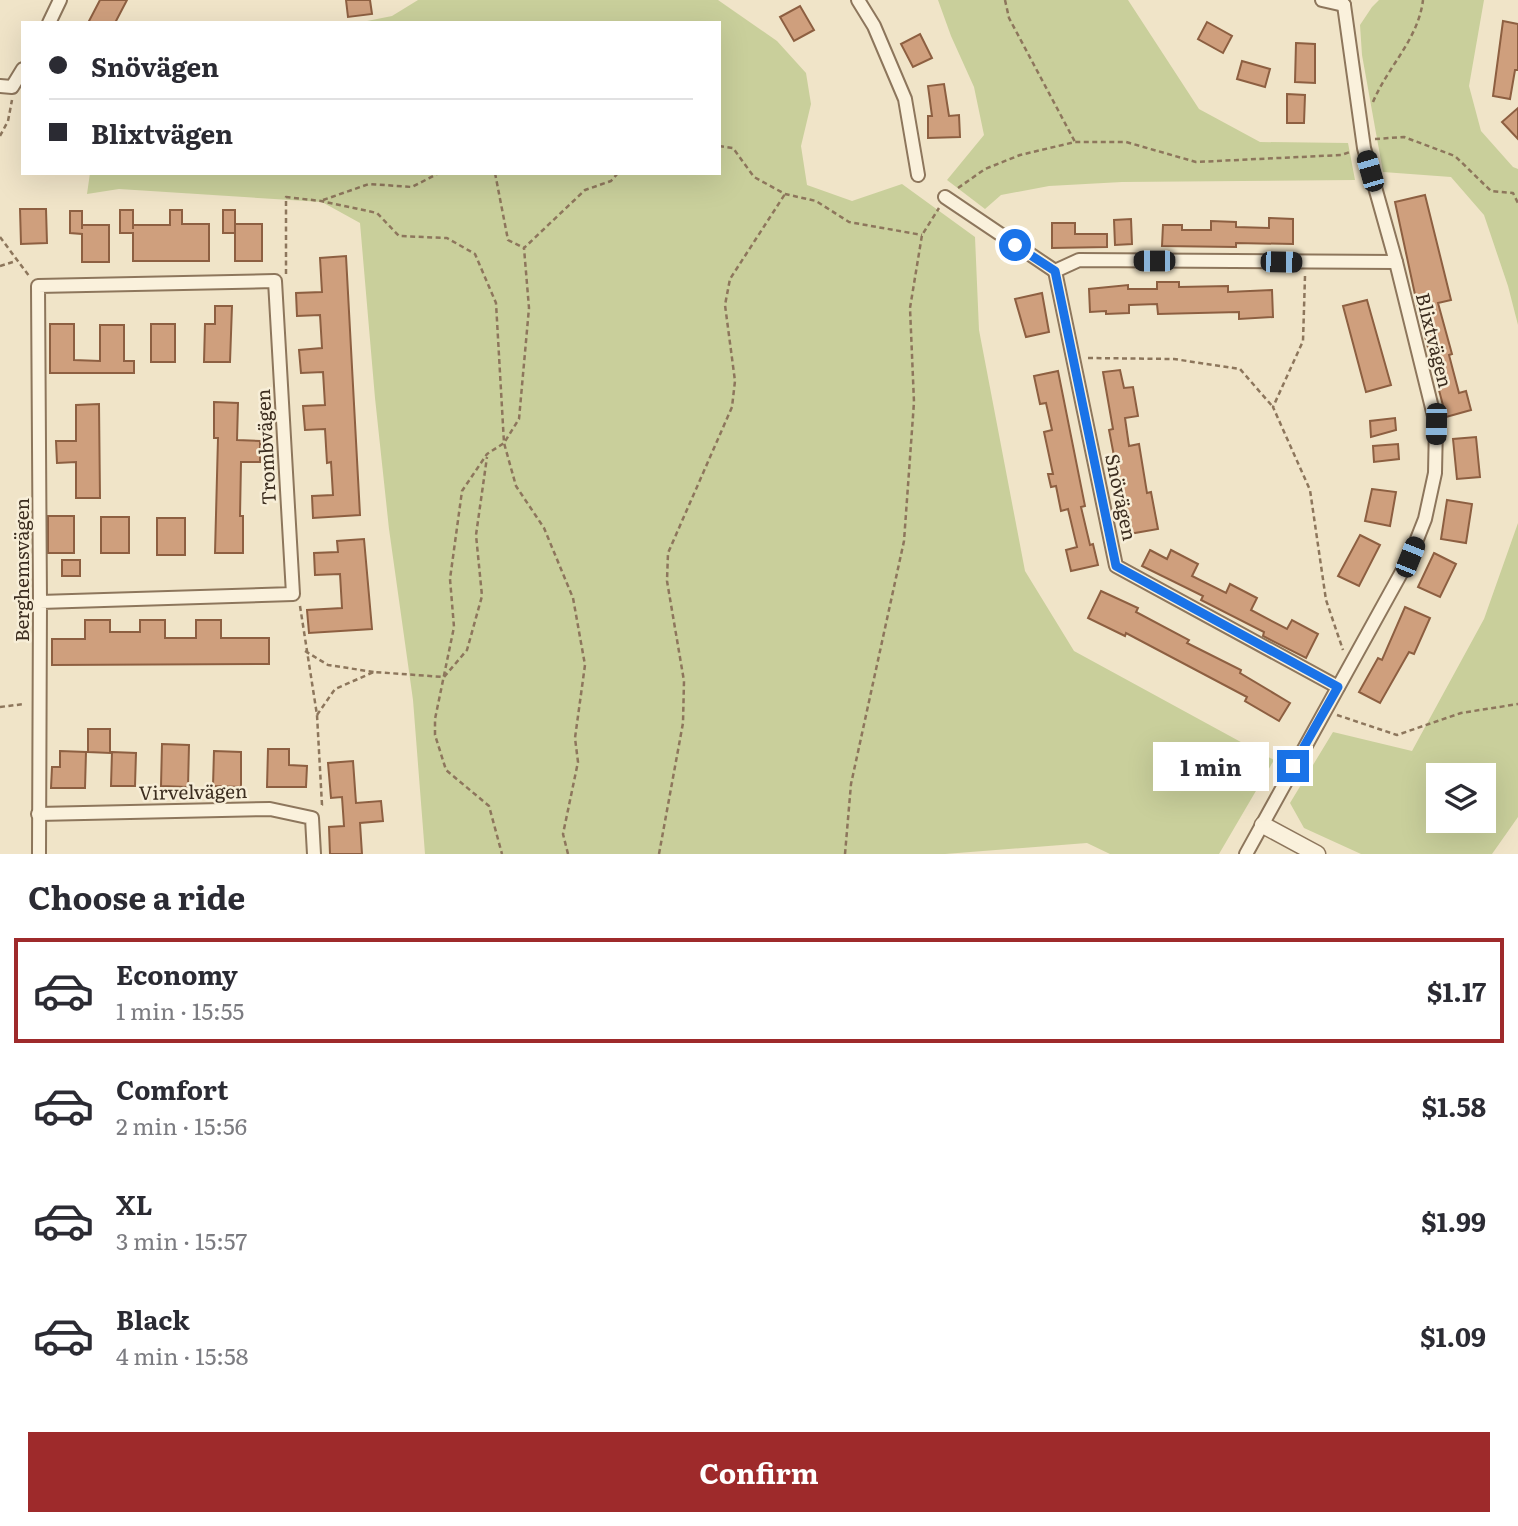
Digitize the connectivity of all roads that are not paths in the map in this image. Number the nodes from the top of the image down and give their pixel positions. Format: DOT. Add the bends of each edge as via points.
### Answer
graph roads {
  1 [pos="60,0"];
  2 [pos="858,0"];
  3 [pos="1322,0"];
  4 [pos="1348,2"];
  5 [pos="50,21"];
  6 [pos="21,71"];
  7 [pos="6,86"];
  8 [pos="918,175"];
  9 [pos="945,198"];
  10 [pos="1396,262"];
  11 [pos="1055,271"];
  12 [pos="275,281"];
  13 [pos="40,602"];
  14 [pos="1338,687"];
  15 [pos="38,814"];
  16 [pos="1263,825"];
  17 [pos="39,854"];
  18 [pos="314,854"];
  19 [pos="1246,854"];
  20 [pos="1317,854"];
  1 -- 5 [label="street"];
  2 -- 8 [label="street" via="905,99"];
  3 -- 4 [label="street"];
  4 -- 10 [label="street, Blixtvägen" via="1363,144"];
  6 -- 7 [label="street"];
  9 -- 11 [label="street"];
  10 -- 11 [label="street" via="1079,260"];
  10 -- 14 [label="street, Blixtvägen" via="1436,424 1435,473 1425,519 1410,557"];
  11 -- 14 [label="street, Snövägen" via="1116,566"];
  12 -- 13 [label="street, Berghemsvägen" via="38,286"];
  12 -- 13 [label="street, Trombvägen" via="293,594"];
  13 -- 15 [label="street, Berghemsvägen"];
  14 -- 16 [label="street, Blixtvägen"];
  15 -- 17 [label="street, Berghemsvägen"];
  15 -- 18 [label="street, Virvelvägen" via="270,809 312,818"];
  16 -- 19 [label="street, Blixtvägen"];
  16 -- 20 [label="street"];
}
